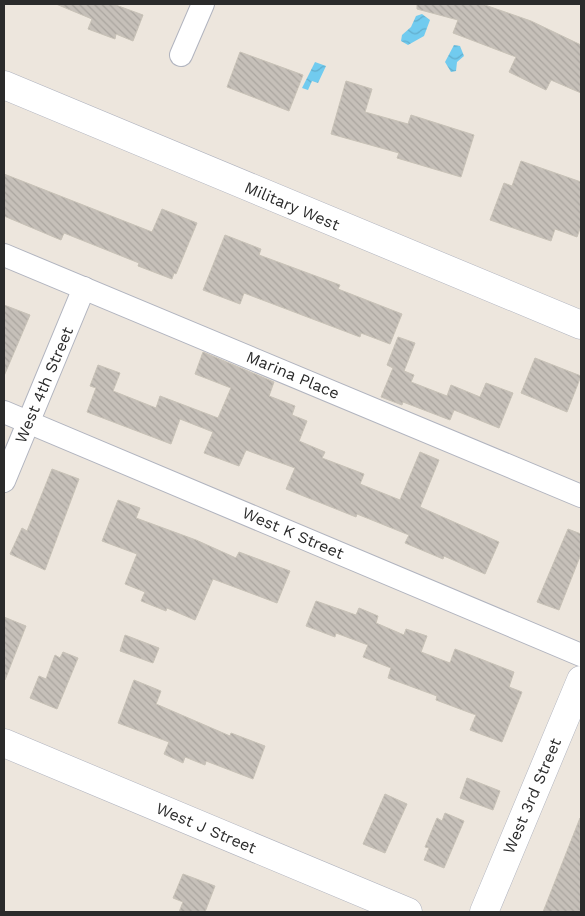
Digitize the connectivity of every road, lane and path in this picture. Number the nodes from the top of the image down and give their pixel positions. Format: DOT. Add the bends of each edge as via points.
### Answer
graph roads {
  1 [pos="203,4"];
  2 [pos="181,55"];
  3 [pos="4,85"];
  4 [pos="4,255"];
  5 [pos="84,288"];
  6 [pos="581,325"];
  7 [pos="4,412"];
  8 [pos="28,422"];
  9 [pos="4,481"];
  10 [pos="581,496"];
  11 [pos="581,655"];
  12 [pos="581,680"];
  13 [pos="4,743"];
  14 [pos="408,912"];
  15 [pos="484,912"];
  1 -- 2 [label="street"];
  3 -- 6 [label="street, Military West"];
  4 -- 5 [label="street, Marina Place"];
  5 -- 8 [label="street, West 4th Street"];
  5 -- 10 [label="street, Marina Place"];
  7 -- 8 [label="street, West K Street"];
  8 -- 9 [label="street, West 4th Street"];
  8 -- 11 [label="street, West K Street"];
  12 -- 15 [label="street, West 3rd Street"];
  13 -- 14 [label="street, West J Street"];
}
